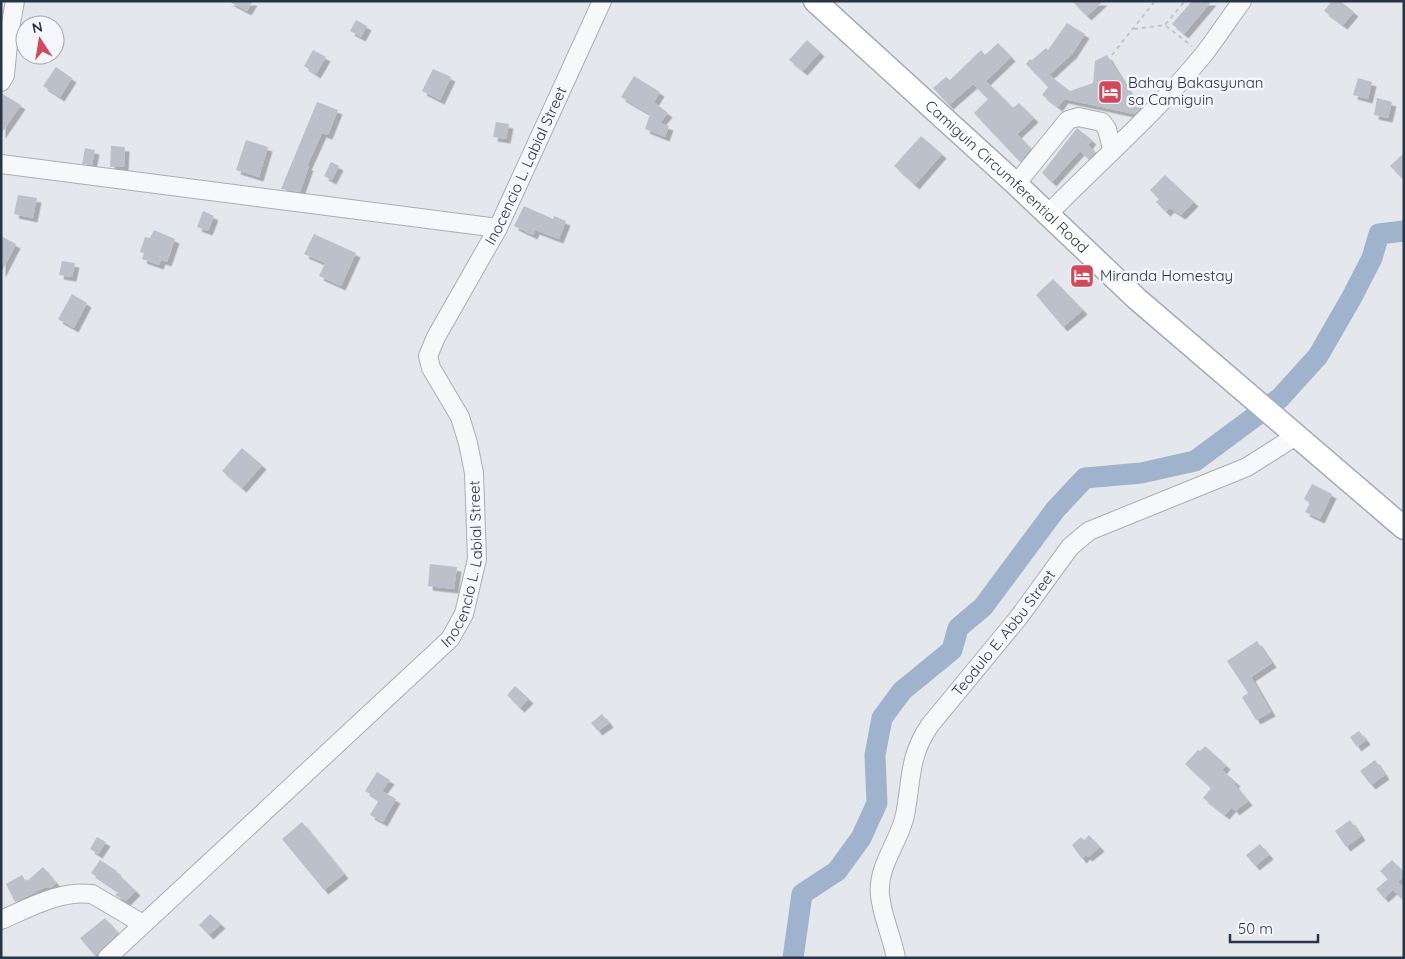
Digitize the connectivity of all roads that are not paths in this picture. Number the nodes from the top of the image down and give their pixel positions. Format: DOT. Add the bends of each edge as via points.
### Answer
graph roads {
  1 [pos="15,1"];
  2 [pos="602,1"];
  3 [pos="815,1"];
  4 [pos="1242,1"];
  5 [pos="1,82"];
  6 [pos="1112,149"];
  7 [pos="1,164"];
  8 [pos="1016,184"];
  9 [pos="1048,214"];
  10 [pos="498,228"];
  11 [pos="1296,436"];
  12 [pos="1404,528"];
  13 [pos="1,920"];
  14 [pos="144,924"];
  15 [pos="107,958"];
  16 [pos="896,958"];
  1 -- 5 [label="street" via="5,75"];
  2 -- 10 [label="street, Inocencio L. Labial Street"];
  3 -- 8 [label="main road, Camiguin Circumferential Road"];
  4 -- 6 [label="street" via="1203,55 1136,128"];
  6 -- 8 [label="street" via="1102,122 1073,117"];
  6 -- 9 [label="street"];
  7 -- 10 [label="street"];
  8 -- 9 [label="main road, Camiguin Circumferential Road"];
  9 -- 11 [label="main road, Camiguin Circumferential Road" via="1137,299"];
  10 -- 14 [label="street, Inocencio L. Labial Street" via="428,356 460,417 474,473 477,559 464,614 450,640"];
  11 -- 12 [label="main road, Camiguin Circumferential Road"];
  11 -- 16 [label="street, Teodulo E. Abbu Street" via="1247,467 1117,519 1078,539 930,725 921,738 910,769 904,816 881,878 880,894"];
  13 -- 14 [label="street" via="50,900 82,893 92,894"];
  14 -- 15 [label="street"];
}
